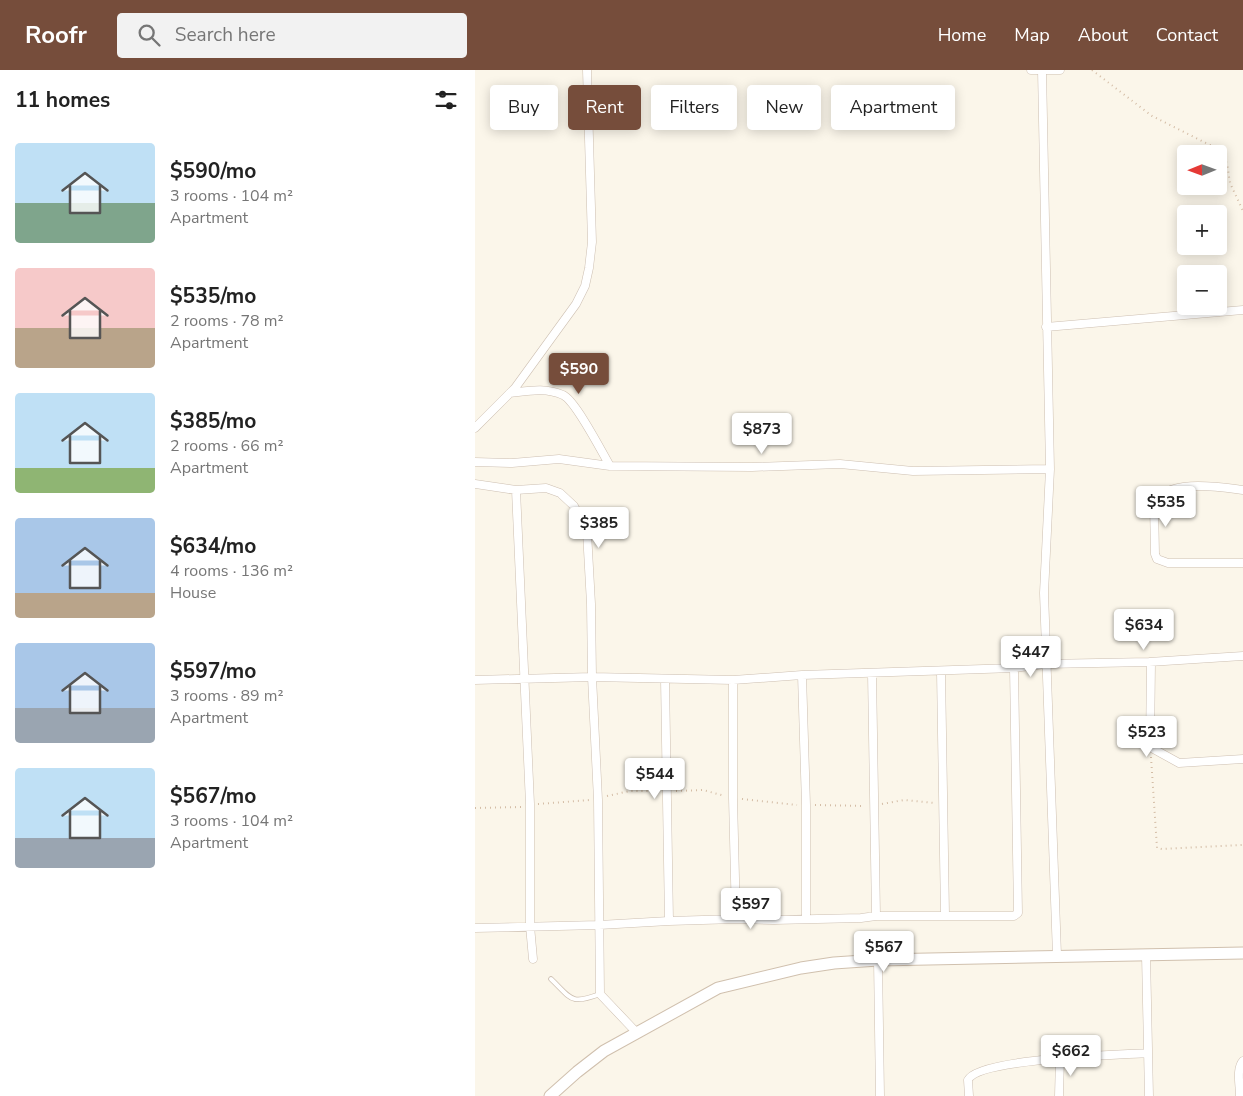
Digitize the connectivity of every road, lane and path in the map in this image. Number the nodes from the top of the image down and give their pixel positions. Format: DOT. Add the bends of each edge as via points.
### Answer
graph roads {
  1 [pos="587,70"];
  2 [pos="1031,70"];
  3 [pos="1042,70"];
  4 [pos="1060,70"];
  5 [pos="1092,70"];
  6 [pos="1208,145"];
  7 [pos="1227,163"];
  8 [pos="1243,211"];
  9 [pos="1243,310"];
  10 [pos="1046,327"];
  11 [pos="510,393"];
  12 [pos="475,428"];
  13 [pos="475,462"];
  14 [pos="610,466"];
  15 [pos="1050,469"];
  16 [pos="475,484"];
  17 [pos="516,490"];
  18 [pos="1243,490"];
  19 [pos="1243,563"];
  20 [pos="1243,656"];
  21 [pos="1151,662"];
  22 [pos="1045,664"];
  23 [pos="1014,668"];
  24 [pos="941,672"];
  25 [pos="872,673"];
  26 [pos="801,675"];
  27 [pos="592,677"];
  28 [pos="524,678"];
  29 [pos="665,679"];
  30 [pos="475,680"];
  31 [pos="733,680"];
  32 [pos="1150,746"];
  33 [pos="1243,759"];
  34 [pos="667,791"];
  35 [pos="733,798"];
  36 [pos="599,800"];
  37 [pos="529,804"];
  38 [pos="944,804"];
  39 [pos="806,805"];
  40 [pos="874,806"];
  41 [pos="475,808"];
  42 [pos="1243,845"];
  43 [pos="945,915"];
  44 [pos="876,916"];
  45 [pos="736,918"];
  46 [pos="806,918"];
  47 [pos="669,920"];
  48 [pos="599,925"];
  49 [pos="531,926"];
  50 [pos="475,928"];
  51 [pos="1243,953"];
  52 [pos="1146,955"];
  53 [pos="1057,956"];
  54 [pos="533,959"];
  55 [pos="878,960"];
  56 [pos="551,979"];
  57 [pos="600,994"];
  58 [pos="637,1032"];
  59 [pos="1148,1053"];
  60 [pos="1060,1058"];
  61 [pos="1243,1060"];
  62 [pos="550,1096"];
  63 [pos="880,1096"];
  64 [pos="969,1096"];
  65 [pos="1059,1096"];
  66 [pos="1149,1096"];
  67 [pos="1240,1096"];
  1 -- 11 [label="street" via="592,242 585,286 539,357"];
  2 -- 3 [label="street"];
  3 -- 4 [label="street"];
  3 -- 10 [label="street"];
  5 -- 6 [label="path" via="1152,116"];
  7 -- 8 [label="path" via="1230,183"];
  9 -- 10 [label="street"];
  10 -- 15 [label="street"];
  11 -- 12 [label="street"];
  11 -- 14 [label="street" via="539,389 565,396"];
  13 -- 14 [label="street" via="559,459"];
  14 -- 15 [label="street" via="841,464 913,471"];
  15 -- 22 [label="street" via="1044,593"];
  16 -- 17 [label="street"];
  17 -- 27 [label="street" via="546,488 560,493 574,506 587,532"];
  17 -- 28 [label="street"];
  18 -- 19 [label="street" via="1212,486 1182,488 1166,491 1154,504 1157,558 1168,563"];
  20 -- 21 [label="street"];
  21 -- 22 [label="street"];
  21 -- 32 [label="street"];
  22 -- 23 [label="street"];
  22 -- 53 [label="street"];
  23 -- 24 [label="street"];
  23 -- 43 [label="street" via="1018,913 1014,916"];
  24 -- 25 [label="street"];
  24 -- 38 [label="street"];
  25 -- 26 [label="street"];
  25 -- 40 [label="street"];
  26 -- 31 [label="street"];
  26 -- 39 [label="street"];
  27 -- 28 [label="street"];
  27 -- 29 [label="street"];
  27 -- 36 [label="street"];
  28 -- 30 [label="street"];
  28 -- 37 [label="street"];
  29 -- 31 [label="street"];
  29 -- 34 [label="street"];
  31 -- 35 [label="street"];
  32 -- 33 [label="street" via="1179,763"];
  32 -- 42 [label="path" via="1157,848"];
  34 -- 35 [label="path" via="703,790"];
  34 -- 36 [label="path" via="630,791"];
  34 -- 47 [label="street"];
  35 -- 39 [label="path"];
  35 -- 45 [label="street"];
  36 -- 37 [label="path"];
  36 -- 48 [label="street"];
  37 -- 41 [label="path" via="517,808"];
  37 -- 49 [label="street"];
  38 -- 40 [label="path" via="904,800"];
  38 -- 43 [label="street"];
  39 -- 40 [label="path"];
  39 -- 46 [label="street"];
  40 -- 44 [label="street"];
  43 -- 44 [label="street"];
  44 -- 46 [label="street"];
  45 -- 46 [label="street"];
  45 -- 47 [label="street"];
  47 -- 48 [label="street"];
  48 -- 49 [label="street"];
  48 -- 57 [label="street"];
  49 -- 50 [label="street"];
  49 -- 54 [label="street"];
  51 -- 52 [label="main road"];
  52 -- 53 [label="main road"];
  52 -- 59 [label="street"];
  53 -- 55 [label="main road"];
  55 -- 58 [label="main road" via="801,968 719,988"];
  55 -- 63 [label="street"];
  56 -- 57 [label="lane" via="571,999 581,1001"];
  57 -- 58 [label="street"];
  58 -- 62 [label="main road" via="604,1051"];
  59 -- 60 [label="street"];
  59 -- 66 [label="street"];
  60 -- 64 [label="street" via="1014,1062 972,1074 968,1080"];
  60 -- 65 [label="street"];
  61 -- 67 [label="street" via="1239,1069"];
}
